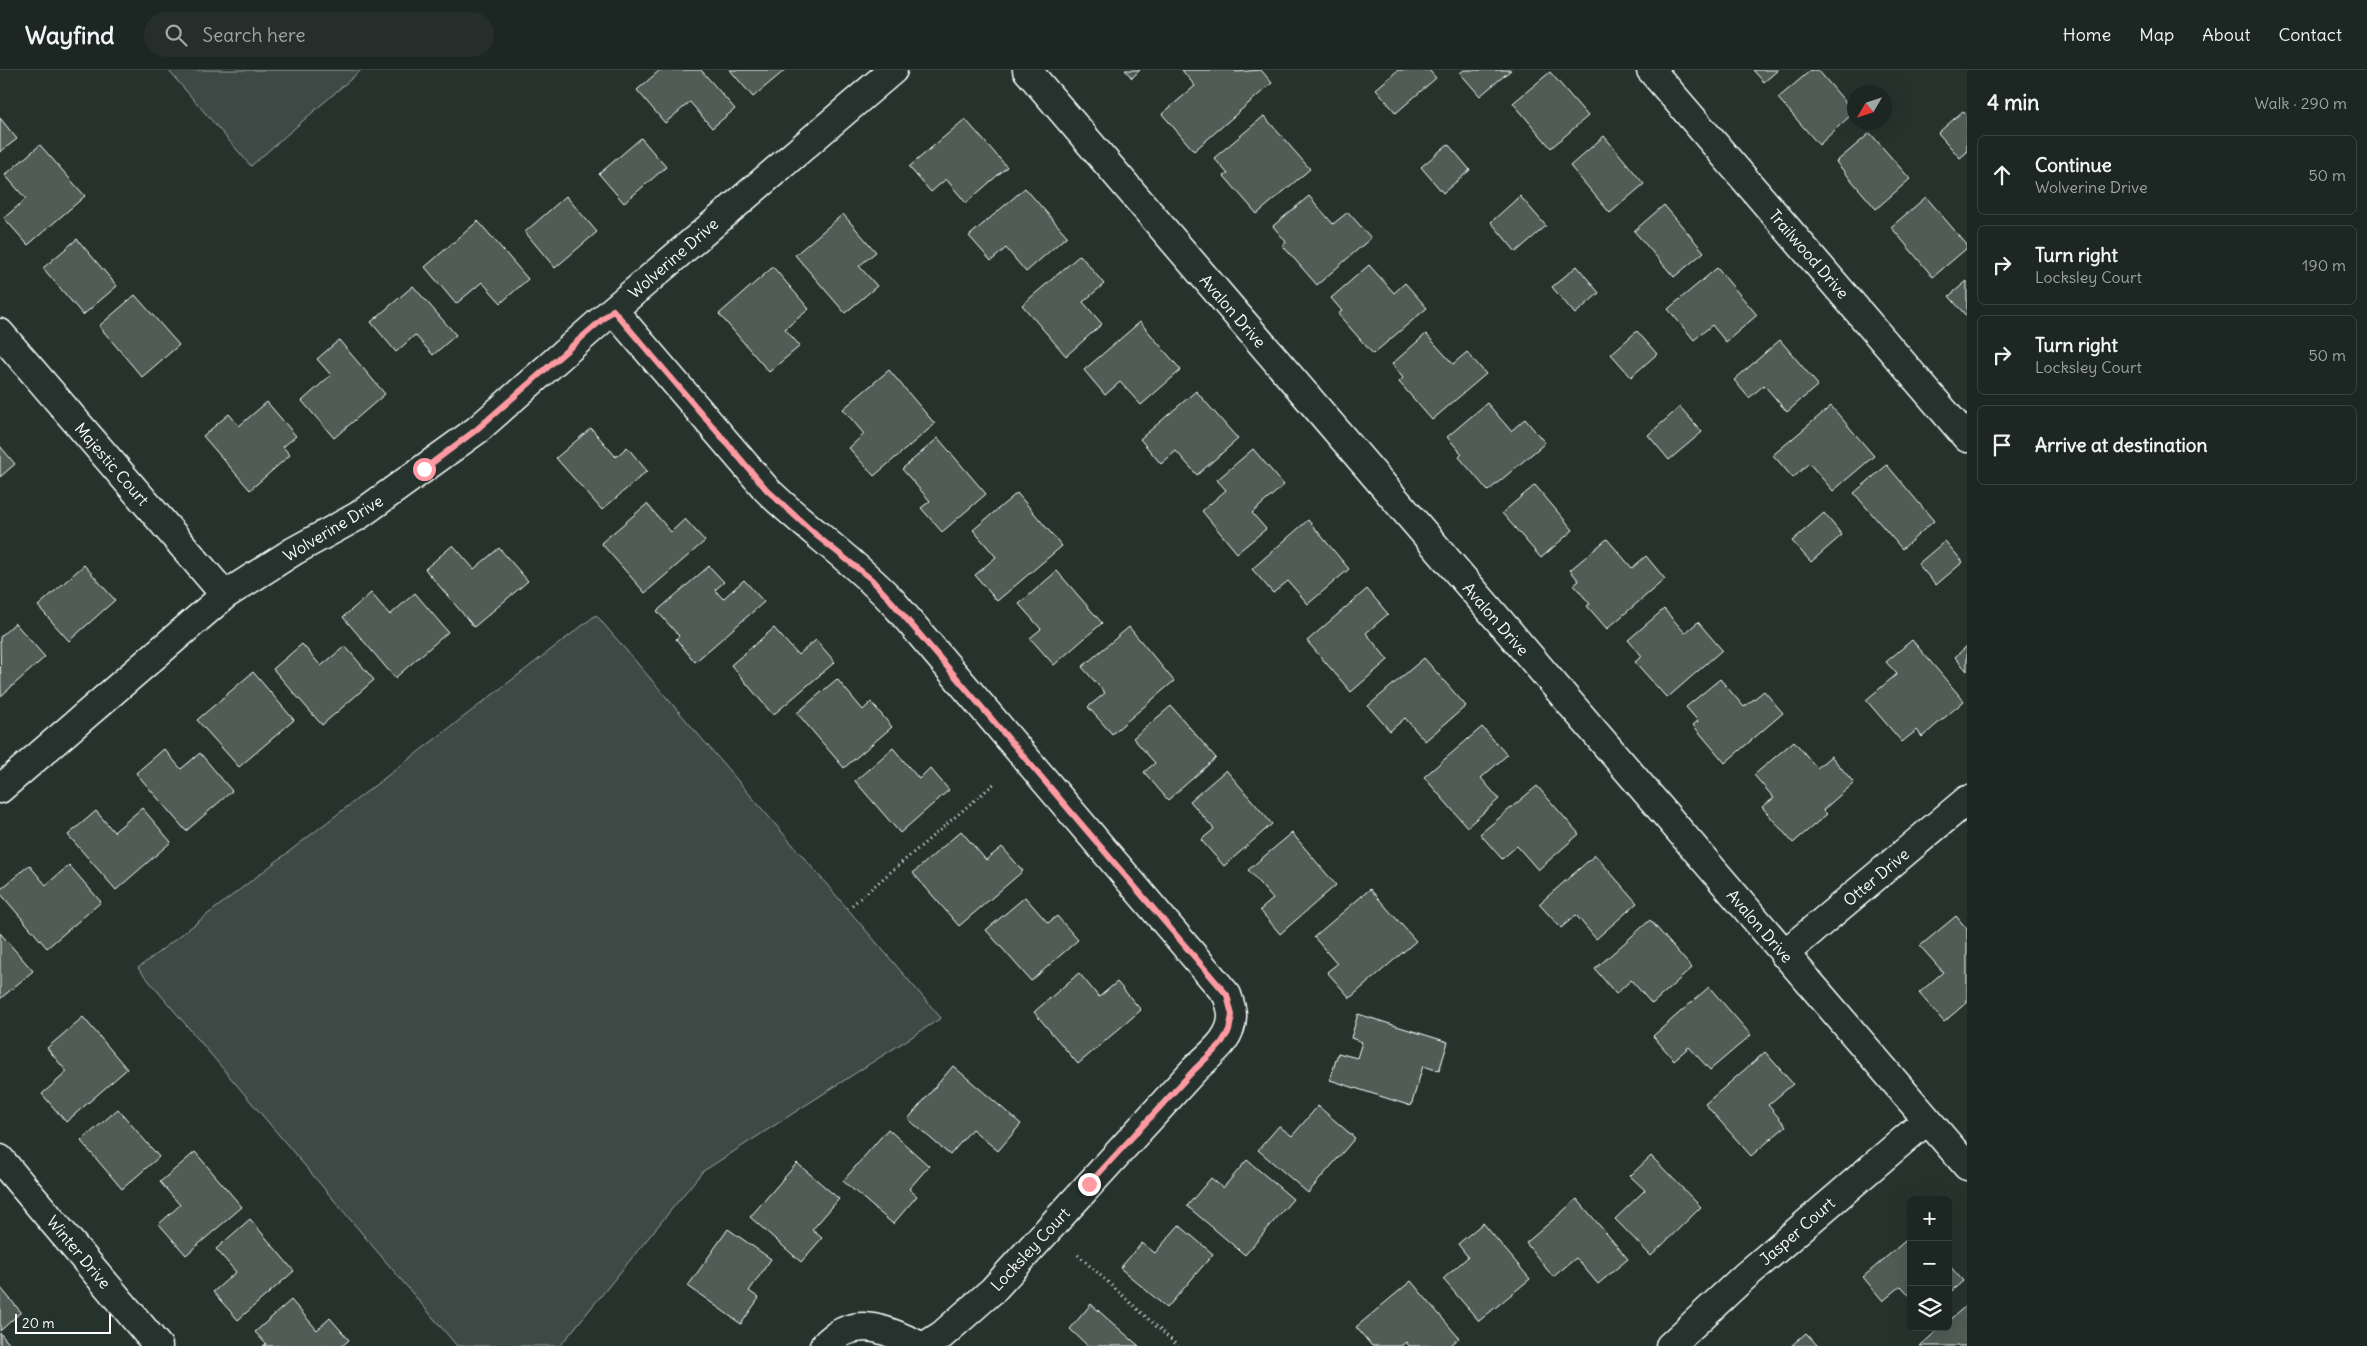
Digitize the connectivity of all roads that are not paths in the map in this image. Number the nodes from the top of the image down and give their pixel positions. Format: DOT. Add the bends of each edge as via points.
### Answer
graph roads {
  1 [pos="893,70"];
  2 [pos="1027,70"];
  3 [pos="1651,70"];
  4 [pos="613,310"];
  5 [pos="0,333"];
  6 [pos="1967,438"];
  7 [pos="225,595"];
  8 [pos="0,789"];
  9 [pos="1967,800"];
  10 [pos="1784,954"];
  11 [pos="1927,1120"];
  12 [pos="0,1159"];
  13 [pos="1967,1166"];
  14 [pos="158,1346"];
  15 [pos="824,1346"];
  16 [pos="921,1346"];
  17 [pos="925,1346"];
  18 [pos="1670,1346"];
  1 -- 4 [label="street, Wolverine Drive"];
  2 -- 10 [label="street, Avalon Drive"];
  3 -- 6 [label="street, Trailwood Drive"];
  4 -- 7 [label="street, Wolverine Drive" via="476,430 424,469 358,516 287,555"];
  4 -- 17 [label="street, Locksley Court" via="767,490 871,579 892,602 1227,995 1232,1015 1229,1031 1220,1045 993,1290 942,1336"];
  5 -- 7 [label="street, Majestic Court"];
  7 -- 8 [label="street, Wolverine Drive"];
  9 -- 10 [label="street, Otter Drive"];
  10 -- 11 [label="street, Avalon Drive"];
  11 -- 13 [label="street, Avalon Drive"];
  11 -- 18 [label="street, Jasper Court" via="1744,1277"];
  12 -- 14 [label="street, Winter Drive"];
  15 -- 16 [label="street" via="833,1336 848,1328 866,1327 881,1329"];
}
